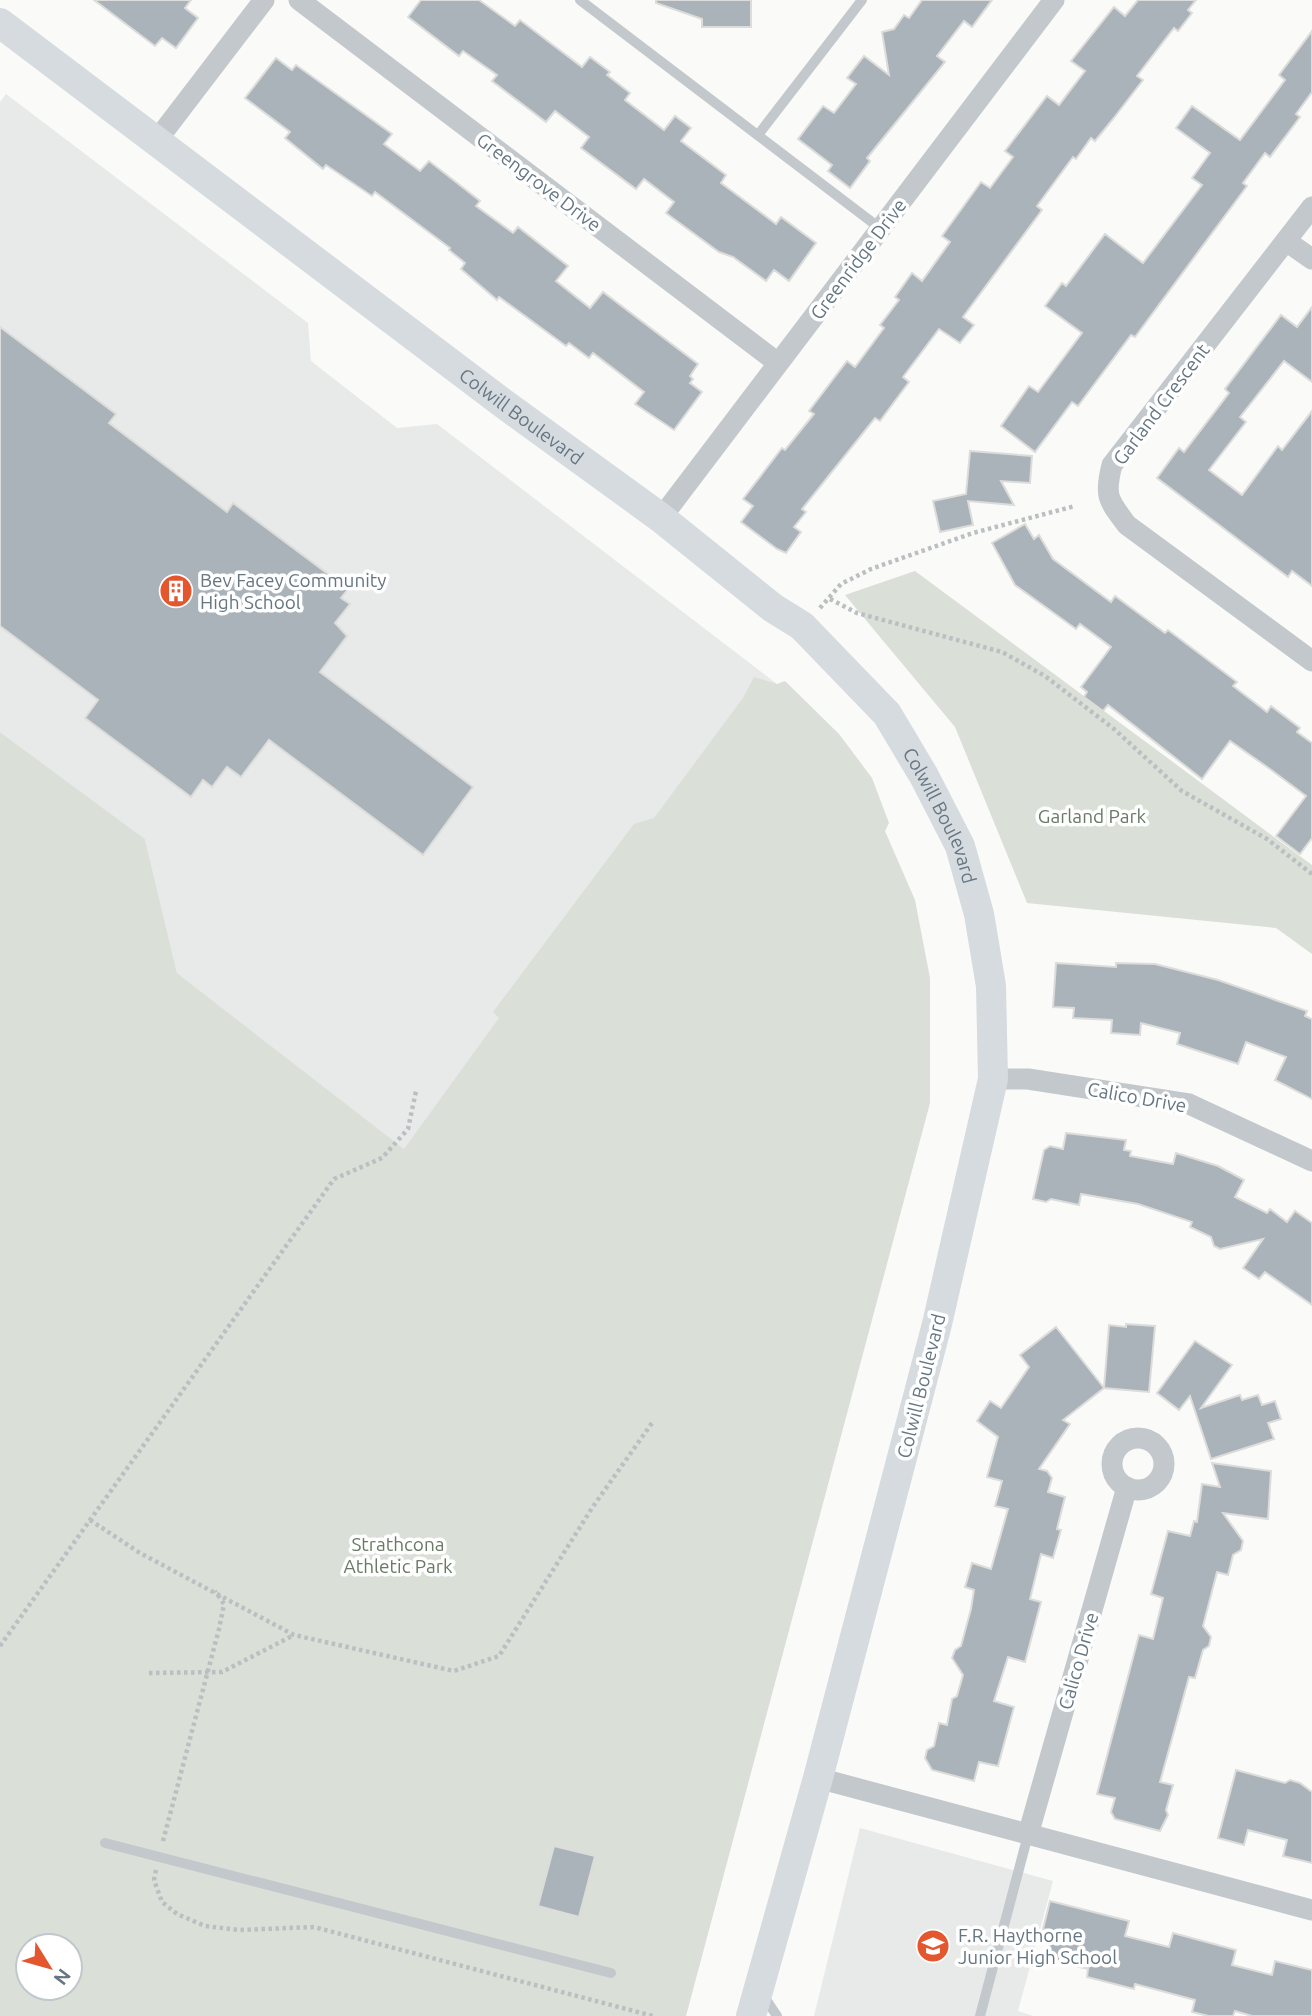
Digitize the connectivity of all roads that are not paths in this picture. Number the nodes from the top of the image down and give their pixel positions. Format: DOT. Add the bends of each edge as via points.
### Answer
graph roads {
  1 [pos="264,0"];
  2 [pos="299,0"];
  3 [pos="580,0"];
  4 [pos="862,0"];
  5 [pos="1055,0"];
  6 [pos="0,23"];
  7 [pos="758,135"];
  8 [pos="157,140"];
  9 [pos="1312,206"];
  10 [pos="881,229"];
  11 [pos="1286,241"];
  12 [pos="1312,259"];
  13 [pos="778,363"];
  14 [pos="661,518"];
  15 [pos="1312,661"];
  16 [pos="993,1079"];
  17 [pos="1312,1161"];
  18 [pos="1127,1487"];
  19 [pos="818,1778"];
  20 [pos="1028,1835"];
  21 [pos="105,1843"];
  22 [pos="1312,1910"];
  23 [pos="611,1973"];
  24 [pos="756,2003"];
  25 [pos="777,2016"];
  26 [pos="980,2016"];
  1 -- 8 [label="street"];
  2 -- 13 [label="street, Greengrove Drive"];
  3 -- 7 [label="lane"];
  4 -- 7 [label="lane"];
  5 -- 10 [label="street, Greenridge Drive"];
  6 -- 8 [label="street, Colwill Boulevard"];
  7 -- 10 [label="lane"];
  8 -- 14 [label="street, Colwill Boulevard"];
  9 -- 11 [label="street, Garland Crescent"];
  10 -- 13 [label="street, Greenridge Drive"];
  11 -- 12 [label="street"];
  11 -- 15 [label="street, Garland Crescent" via="1112,465 1106,488 1127,525"];
  13 -- 14 [label="street, Greenridge Drive"];
  14 -- 16 [label="street, Colwill Boulevard" via="802,626 850,673 887,714 924,776 960,846 979,914 992,986"];
  16 -- 17 [label="street, Calico Drive" via="1028,1079 1189,1104"];
  16 -- 19 [label="street, Colwill Boulevard" via="937,1324"];
  18 -- 20 [label="street, Calico Drive"];
  19 -- 20 [label="street"];
  19 -- 24 [label="street, Colwill Boulevard"];
  20 -- 22 [label="street"];
  20 -- 26 [label="lane"];
  21 -- 23 [label="lane"];
  24 -- 25 [label="lane"];
}
